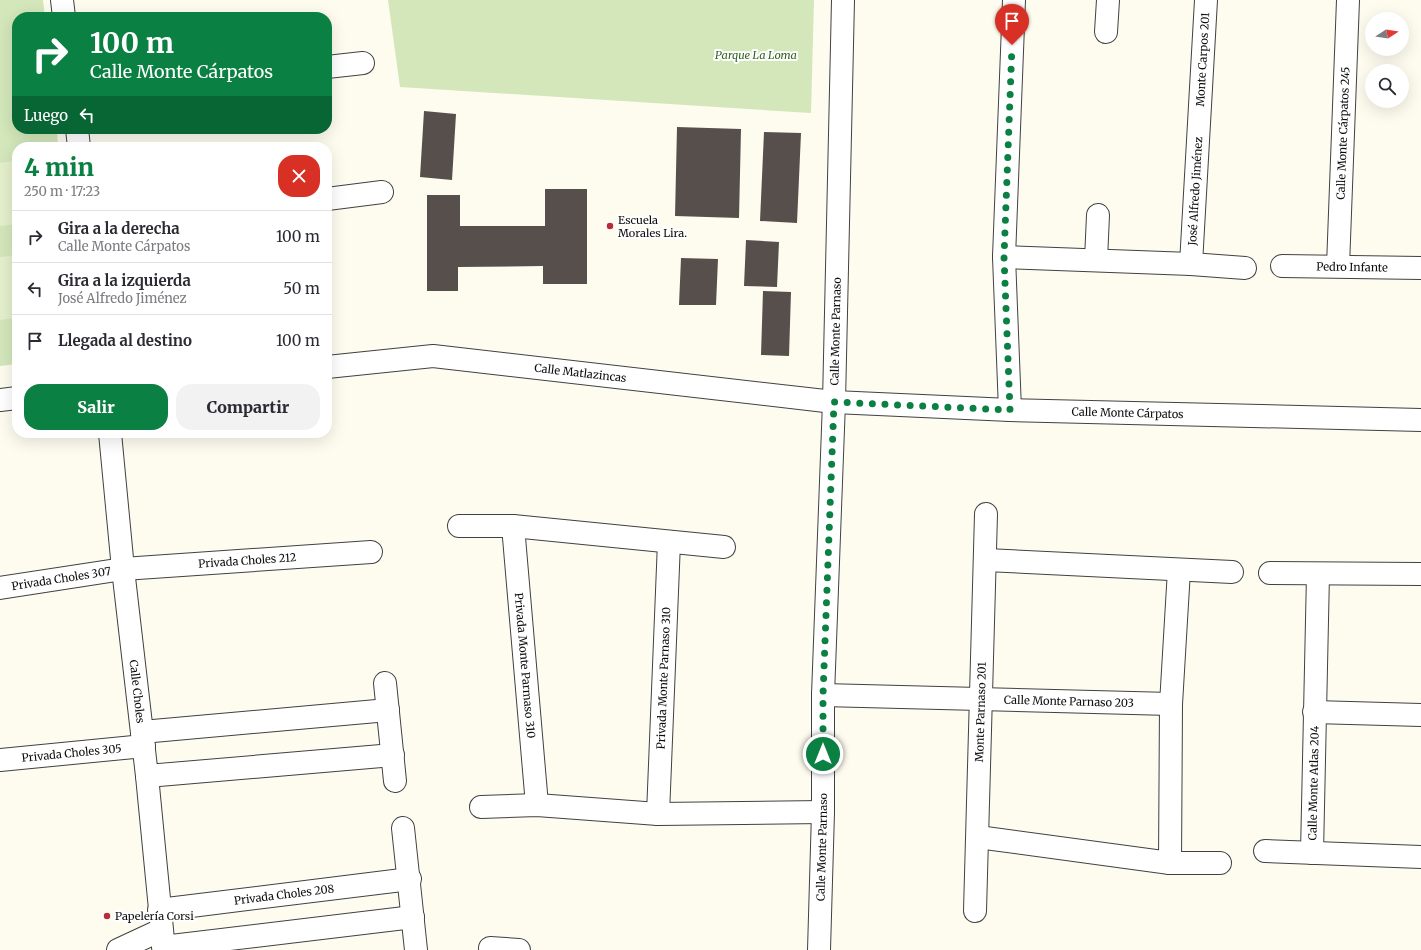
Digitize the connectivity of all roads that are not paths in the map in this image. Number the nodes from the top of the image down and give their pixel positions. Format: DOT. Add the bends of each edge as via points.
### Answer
graph roads {
  1 [pos="62,0"];
  2 [pos="843,0"];
  3 [pos="1014,0"];
  4 [pos="1108,0"];
  5 [pos="1206,0"];
  6 [pos="1348,0"];
  7 [pos="63,12"];
  8 [pos="1106,32"];
  9 [pos="363,63"];
  10 [pos="332,67"];
  11 [pos="1199,119"];
  12 [pos="382,192"];
  13 [pos="332,198"];
  14 [pos="1098,215"];
  15 [pos="1004,257"];
  16 [pos="1096,260"];
  17 [pos="1191,264"];
  18 [pos="1282,266"];
  19 [pos="1338,266"];
  20 [pos="1245,268"];
  21 [pos="1421,268"];
  22 [pos="332,366"];
  23 [pos="12,399"];
  24 [pos="0,400"];
  25 [pos="834,402"];
  26 [pos="1010,410"];
  27 [pos="1421,420"];
  28 [pos="110,438"];
  29 [pos="986,514"];
  30 [pos="458,526"];
  31 [pos="513,526"];
  32 [pos="669,542"];
  33 [pos="724,547"];
  34 [pos="371,552"];
  35 [pos="986,560"];
  36 [pos="123,569"];
  37 [pos="1179,570"];
  38 [pos="1232,572"];
  39 [pos="1270,573"];
  40 [pos="1318,574"];
  41 [pos="1421,574"];
  42 [pos="0,588"];
  43 [pos="385,682"];
  44 [pos="823,695"];
  45 [pos="981,699"];
  46 [pos="1171,704"];
  47 [pos="388,710"];
  48 [pos="1314,712"];
  49 [pos="1421,715"];
  50 [pos="143,739"];
  51 [pos="393,755"];
  52 [pos="0,760"];
  53 [pos="147,776"];
  54 [pos="396,781"];
  55 [pos="537,805"];
  56 [pos="480,807"];
  57 [pos="823,812"];
  58 [pos="658,814"];
  59 [pos="404,828"];
  60 [pos="978,837"];
  61 [pos="1265,851"];
  62 [pos="1312,853"];
  63 [pos="1421,857"];
  64 [pos="1170,863"];
  65 [pos="1220,863"];
  66 [pos="410,879"];
  67 [pos="975,911"];
  68 [pos="413,917"];
  69 [pos="162,934"];
  70 [pos="490,948"];
  71 [pos="118,950"];
  72 [pos="416,950"];
  73 [pos="519,950"];
  74 [pos="819,950"];
  1 -- 7 [label="street"];
  2 -- 25 [label="street, Calle Monte Parnaso"];
  3 -- 15 [label="street"];
  4 -- 8 [label="street"];
  5 -- 11 [label="street, Monte Carpos 201"];
  6 -- 19 [label="street, Calle Monte Cárpatos 245"];
  9 -- 10 [label="street"];
  11 -- 17 [label="street, José Alfredo Jiménez"];
  12 -- 13 [label="street"];
  14 -- 16 [label="street"];
  15 -- 16 [label="street"];
  15 -- 26 [label="street"];
  16 -- 17 [label="street"];
  17 -- 20 [label="street"];
  18 -- 19 [label="street, Pedro Infante"];
  19 -- 21 [label="street, Pedro Infante"];
  22 -- 25 [label="street, Calle Matlazincas" via="433,356"];
  23 -- 24 [label="street"];
  25 -- 26 [label="street, Calle Monte Cárpatos"];
  25 -- 44 [label="street, Calle Monte Parnaso"];
  26 -- 27 [label="street, Calle Monte Cárpatos"];
  28 -- 36 [label="street, Calle Choles"];
  29 -- 35 [label="street, Monte Parnaso 201"];
  30 -- 31 [label="street"];
  31 -- 32 [label="street"];
  31 -- 55 [label="street, Privada Monte Parmaso 310"];
  32 -- 33 [label="street"];
  32 -- 58 [label="street, Privada Monte Parnaso 310"];
  34 -- 36 [label="street, Privada Choles 212"];
  35 -- 37 [label="street"];
  35 -- 45 [label="street, Monte Parnaso 201"];
  36 -- 42 [label="street, Privada Choles 307"];
  36 -- 50 [label="street, Calle Choles"];
  37 -- 38 [label="street"];
  37 -- 46 [label="street"];
  39 -- 40 [label="street"];
  40 -- 41 [label="street"];
  40 -- 48 [label="street, Calle Monte Atlas 204"];
  43 -- 47 [label="street"];
  44 -- 45 [label="street, Calle Monte Parnaso 203"];
  44 -- 57 [label="street, Calle Monte Parnaso"];
  45 -- 46 [label="street, Calle Monte Parnaso 203"];
  45 -- 60 [label="street, Monte Parnaso 201"];
  46 -- 64 [label="street"];
  47 -- 50 [label="street"];
  47 -- 51 [label="street"];
  48 -- 49 [label="street, Calle Monte Atlas 204"];
  48 -- 62 [label="street, Calle Monte Atlas 204"];
  50 -- 52 [label="street, Privada Choles 305"];
  50 -- 53 [label="street, Calle Choles"];
  51 -- 53 [label="street"];
  51 -- 54 [label="street"];
  53 -- 69 [label="street, Calle Choles"];
  55 -- 56 [label="street"];
  55 -- 58 [label="street"];
  57 -- 58 [label="street"];
  57 -- 74 [label="street, Calle Monte Parnaso"];
  59 -- 66 [label="street"];
  60 -- 64 [label="street"];
  60 -- 67 [label="street, Monte Parnaso 201"];
  61 -- 62 [label="street, Calle Monte Atlas 204"];
  62 -- 63 [label="street, Calle Monte Atlas 204"];
  64 -- 65 [label="street"];
  66 -- 68 [label="street"];
  66 -- 69 [label="street, Privada Choles 208"];
  68 -- 69 [label="street"];
  68 -- 72 [label="street"];
  69 -- 71 [label="street"];
  70 -- 73 [label="street"];
}
